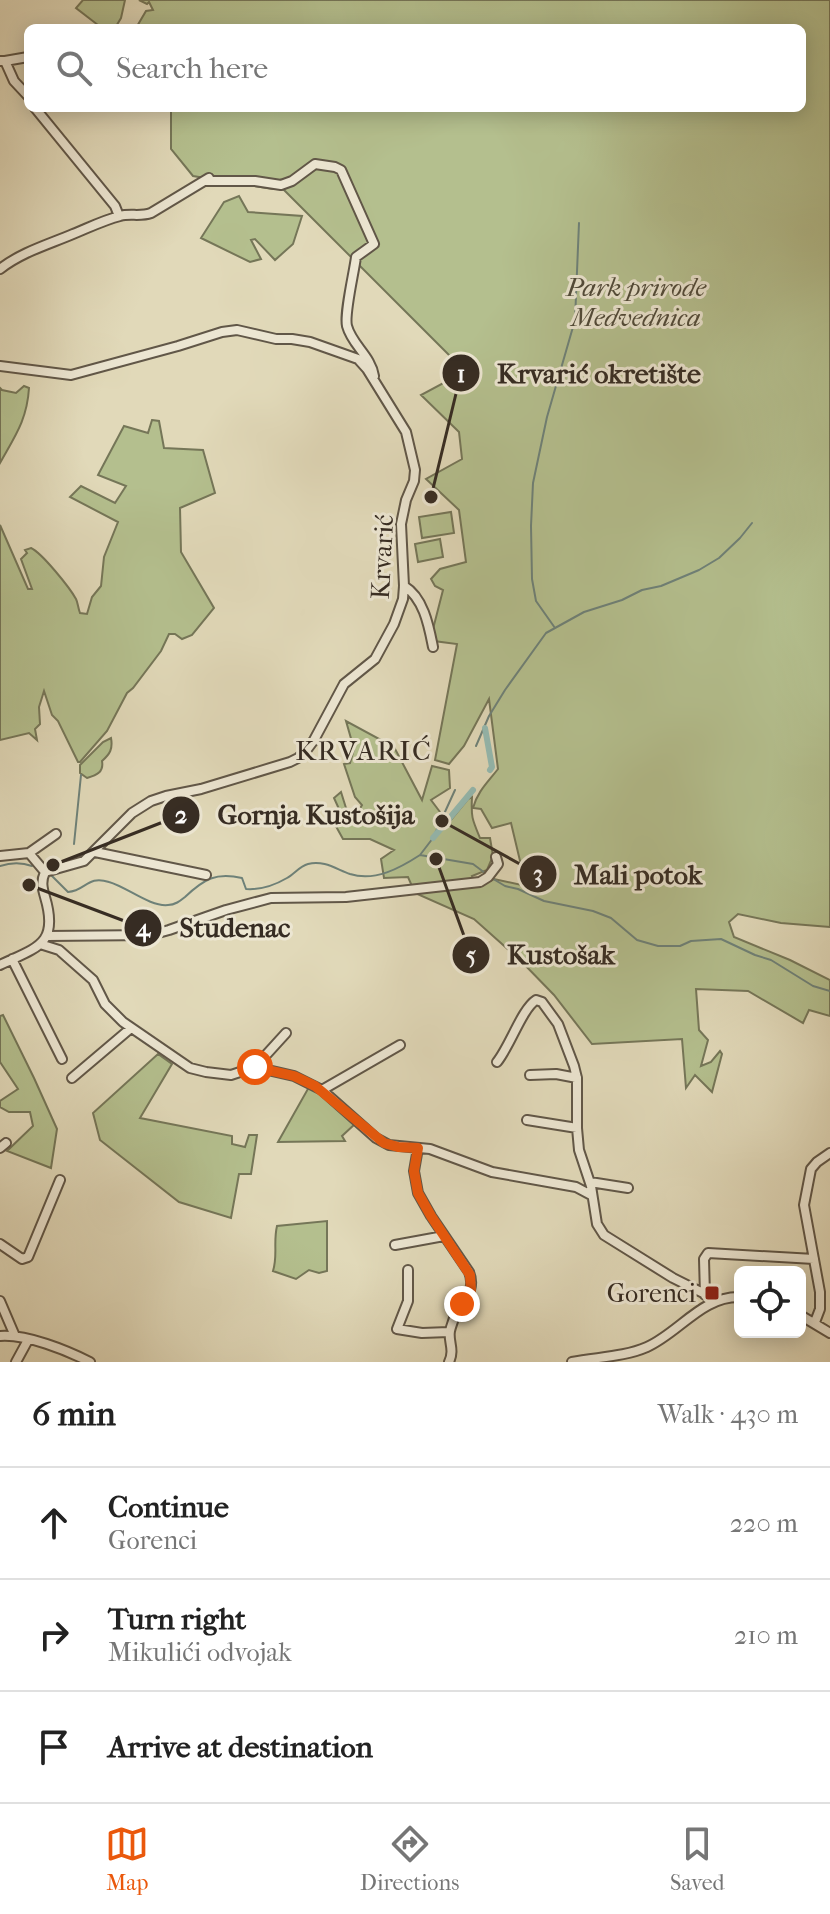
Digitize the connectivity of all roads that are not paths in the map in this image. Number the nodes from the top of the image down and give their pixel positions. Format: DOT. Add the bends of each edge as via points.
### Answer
graph roads {
  1 [pos="24,58"];
  2 [pos="2,61"];
  3 [pos="24,92"];
  4 [pos="38,112"];
  5 [pos="119,216"];
  6 [pos="0,269"];
  7 [pos="0,366"];
  8 [pos="374,379"];
  9 [pos="404,586"];
  10 [pos="433,647"];
  11 [pos="56,834"];
  12 [pos="95,852"];
  13 [pos="29,853"];
  14 [pos="0,856"];
  15 [pos="496,857"];
  16 [pos="45,872"];
  17 [pos="206,875"];
  18 [pos="47,936"];
  19 [pos="40,944"];
  20 [pos="0,953"];
  21 [pos="6,962"];
  22 [pos="131,1028"];
  23 [pos="286,1033"];
  24 [pos="400,1045"];
  25 [pos="62,1059"];
  26 [pos="497,1062"];
  27 [pos="255,1067"];
  28 [pos="530,1075"];
  29 [pos="72,1078"];
  30 [pos="577,1078"];
  31 [pos="322,1090"];
  32 [pos="527,1120"];
  33 [pos="577,1128"];
  34 [pos="418,1148"];
  35 [pos="830,1153"];
  36 [pos="60,1180"];
  37 [pos="590,1182"];
  38 [pos="628,1188"];
  39 [pos="591,1195"];
  40 [pos="444,1236"];
  41 [pos="0,1244"];
  42 [pos="395,1245"];
  43 [pos="814,1259"];
  44 [pos="408,1270"];
  45 [pos="705,1295"];
  46 [pos="734,1297"];
  47 [pos="717,1300"];
  48 [pos="0,1301"];
  49 [pos="806,1318"];
  50 [pos="815,1322"];
  51 [pos="449,1332"];
  52 [pos="830,1333"];
  53 [pos="0,1336"];
  54 [pos="15,1336"];
  55 [pos="28,1340"];
  56 [pos="16,1362"];
  57 [pos="90,1362"];
  58 [pos="449,1362"];
  59 [pos="572,1362"];
  1 -- 2 [label="street"];
  2 -- 3 [label="street"];
  4 -- 5 [label="street"];
  5 -- 6 [label="street" via="32,249"];
  5 -- 8 [label="street" via="151,213 208,179 281,185 315,164 341,170 374,244 356,257 346,312 348,330 373,368"];
  7 -- 8 [label="street, Krvarić" via="71,375 237,330 310,342 358,359"];
  8 -- 9 [label="street, Krvarić" via="406,432 415,470 401,524"];
  9 -- 10 [label="street" via="421,608"];
  9 -- 12 [label="street, Krvarić" via="400,611 375,659 344,684 314,740 298,758 151,801"];
  11 -- 13 [label="street"];
  12 -- 16 [label="street, Krvarić" via="84,861"];
  12 -- 17 [label="street"];
  13 -- 14 [label="street"];
  13 -- 16 [label="street"];
  15 -- 18 [label="street" via="498,864 480,882 346,897 271,898 151,935"];
  16 -- 18 [label="street" via="41,881 51,918"];
  18 -- 19 [label="street"];
  19 -- 21 [label="street"];
  19 -- 22 [label="street" via="59,950 93,980 109,1009"];
  20 -- 21 [label="street"];
  21 -- 25 [label="street"];
  22 -- 27 [label="street" via="199,1070 231,1075"];
  22 -- 29 [label="street"];
  23 -- 27 [label="street"];
  24 -- 31 [label="street"];
  26 -- 30 [label="street" via="528,1007 539,1000 560,1029"];
  27 -- 31 [label="street" via="294,1076"];
  28 -- 30 [label="street"];
  30 -- 33 [label="street"];
  31 -- 34 [label="street" via="380,1141"];
  32 -- 33 [label="street"];
  33 -- 37 [label="street"];
  34 -- 39 [label="street"];
  34 -- 40 [label="street" via="418,1193"];
  35 -- 43 [label="street" via="809,1173 804,1212"];
  36 -- 41 [label="street" via="28,1257 22,1259"];
  37 -- 38 [label="street"];
  37 -- 39 [label="street"];
  39 -- 45 [label="street" via="604,1235"];
  40 -- 42 [label="street"];
  40 -- 51 [label="street" via="472,1280"];
  43 -- 45 [label="street" via="708,1253"];
  43 -- 50 [label="street" via="820,1301"];
  44 -- 51 [label="street" via="408,1301 397,1329"];
  45 -- 47 [label="street"];
  46 -- 47 [label="street"];
  47 -- 59 [label="street" via="643,1349"];
  48 -- 54 [label="street"];
  49 -- 50 [label="street"];
  50 -- 52 [label="street"];
  51 -- 58 [label="street"];
  53 -- 54 [label="street"];
  54 -- 55 [label="street"];
  55 -- 56 [label="street"];
  55 -- 57 [label="street"];
}
